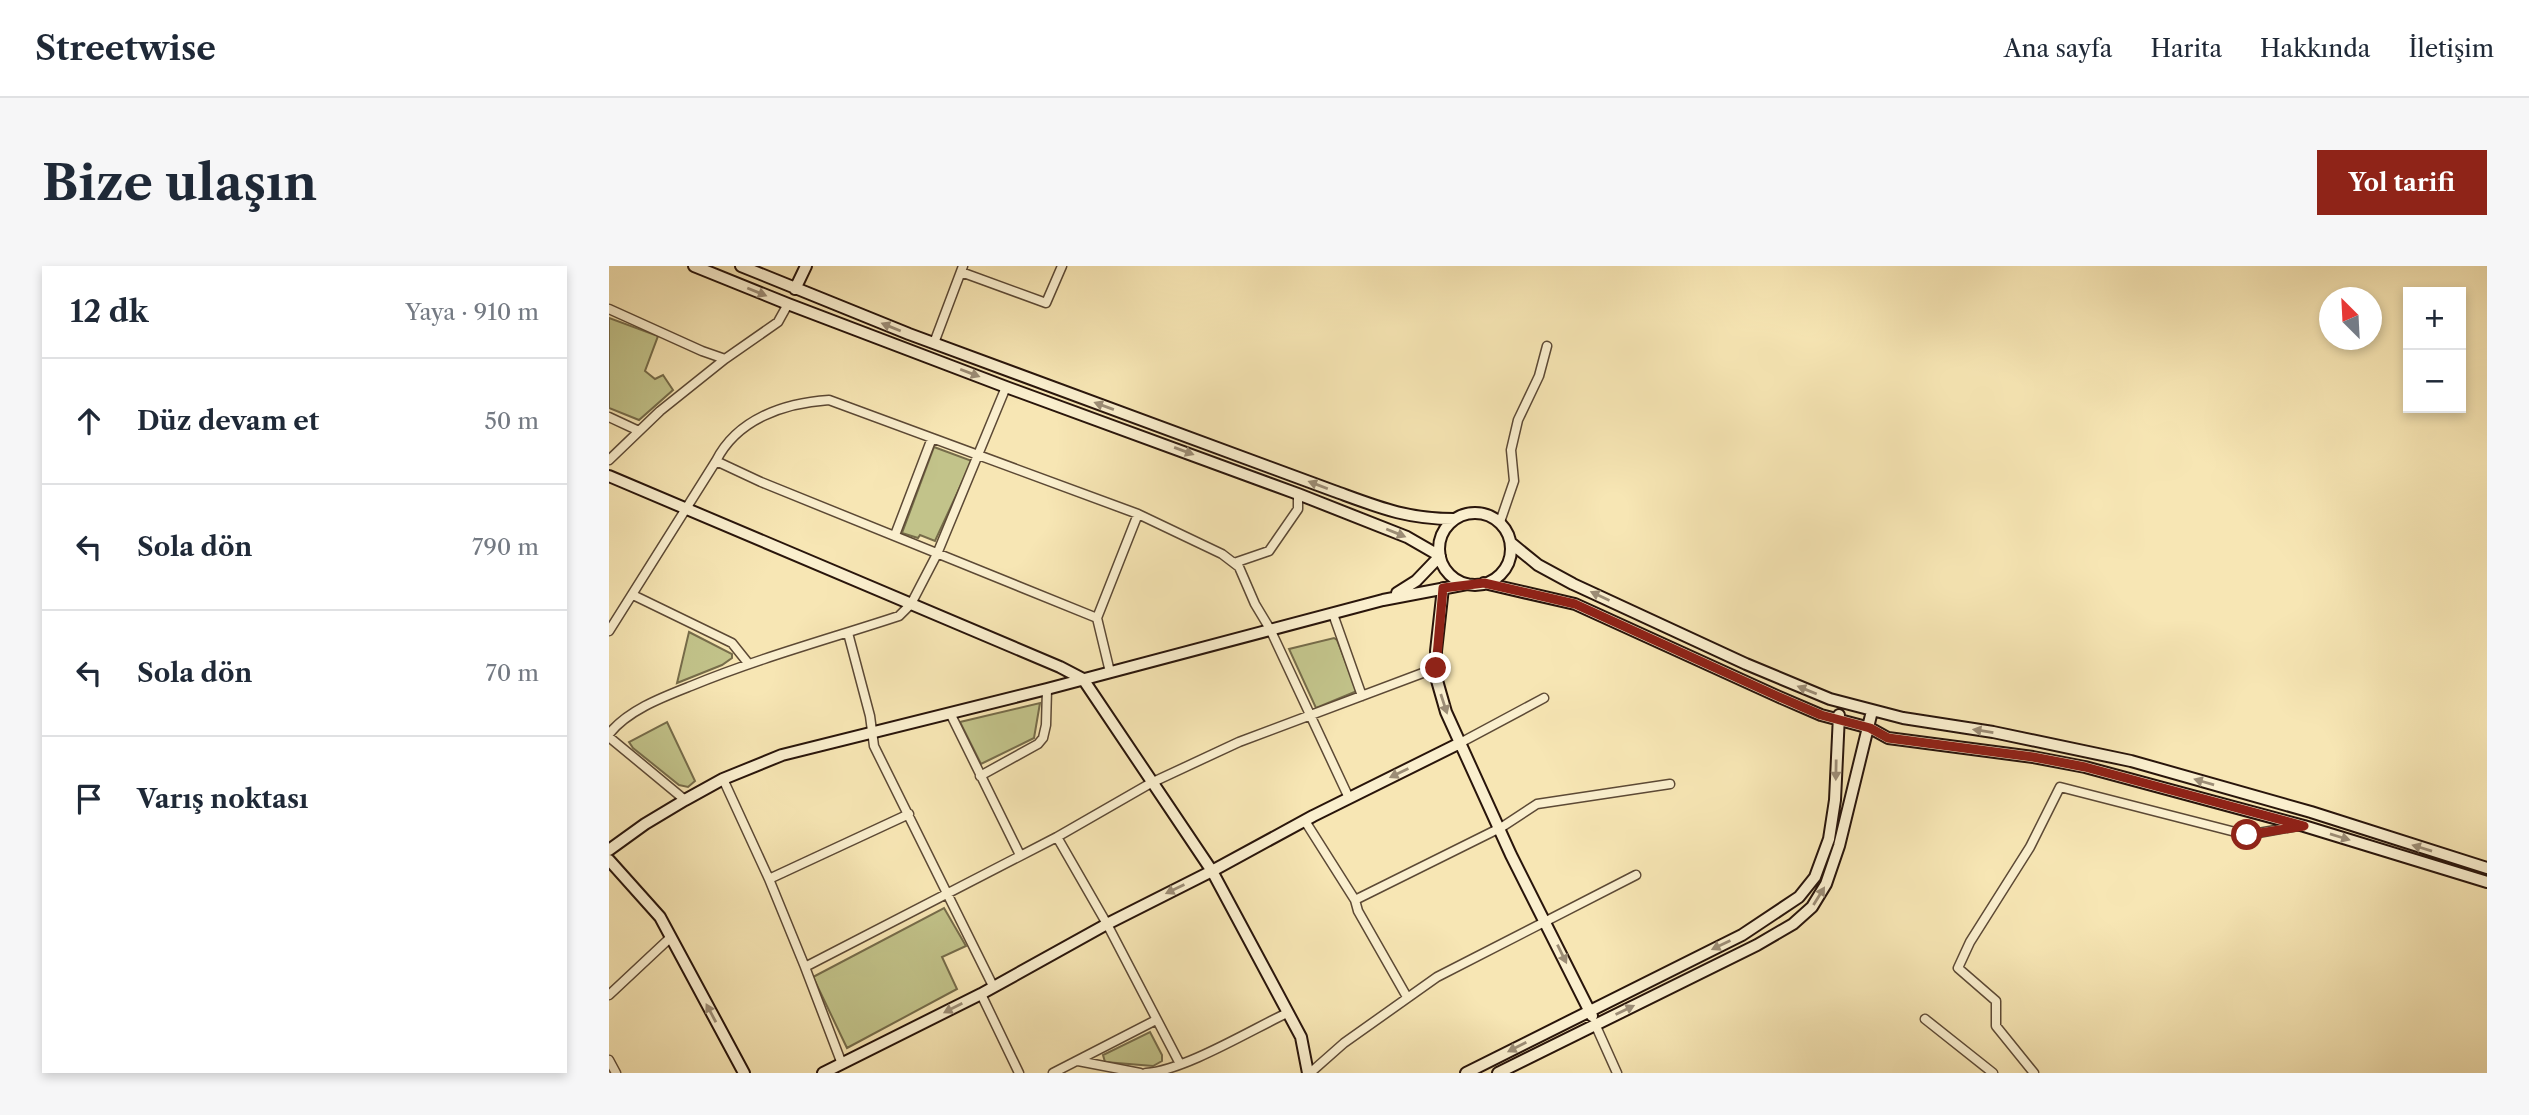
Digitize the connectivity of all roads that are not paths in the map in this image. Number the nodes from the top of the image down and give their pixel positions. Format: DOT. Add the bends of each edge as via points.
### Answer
graph roads {
  1 [pos="694,266"];
  2 [pos="741,266"];
  3 [pos="806,266"];
  4 [pos="1062,266"];
  5 [pos="962,269"];
  6 [pos="795,289"];
  7 [pos="788,304"];
  8 [pos="609,309"];
  9 [pos="934,343"];
  10 [pos="1547,345"];
  11 [pos="725,359"];
  12 [pos="1006,387"];
  13 [pos="609,417"];
  14 [pos="639,431"];
  15 [pos="932,439"];
  16 [pos="979,456"];
  17 [pos="609,460"];
  18 [pos="716,461"];
  19 [pos="609,476"];
  20 [pos="1298,494"];
  21 [pos="686,508"];
  22 [pos="1139,514"];
  23 [pos="1454,519"];
  24 [pos="1500,522"];
  25 [pos="895,535"];
  26 [pos="1511,543"];
  27 [pos="937,554"];
  28 [pos="1440,556"];
  29 [pos="1234,563"];
  30 [pos="1484,583"];
  31 [pos="1467,584"];
  32 [pos="1443,588"];
  33 [pos="633,594"];
  34 [pos="1383,600"];
  35 [pos="911,604"];
  36 [pos="1333,614"];
  37 [pos="1097,618"];
  38 [pos="1270,629"];
  39 [pos="609,631"];
  40 [pos="848,633"];
  41 [pos="748,663"];
  42 [pos="1436,668"];
  43 [pos="1110,672"];
  44 [pos="1083,679"];
  45 [pos="1047,689"];
  46 [pos="1362,696"];
  47 [pos="1544,698"];
  48 [pos="1843,703"];
  49 [pos="1872,711"];
  50 [pos="950,713"];
  51 [pos="1311,715"];
  52 [pos="1837,719"];
  53 [pos="1870,728"];
  54 [pos="871,732"];
  55 [pos="609,736"];
  56 [pos="1460,743"];
  57 [pos="980,776"];
  58 [pos="723,779"];
  59 [pos="1151,783"];
  60 [pos="1670,784"];
  61 [pos="1349,798"];
  62 [pos="685,800"];
  63 [pos="909,814"];
  64 [pos="1305,821"];
  65 [pos="2304,826"];
  66 [pos="1499,828"];
  67 [pos="1057,837"];
  68 [pos="609,850"];
  69 [pos="1020,855"];
  70 [pos="609,860"];
  71 [pos="2487,868"];
  72 [pos="1212,871"];
  73 [pos="1636,875"];
  74 [pos="769,879"];
  75 [pos="2486,882"];
  76 [pos="946,893"];
  77 [pos="1355,900"];
  78 [pos="1545,921"];
  79 [pos="1107,924"];
  80 [pos="671,937"];
  81 [pos="805,967"];
  82 [pos="993,986"];
  83 [pos="981,994"];
  84 [pos="609,995"];
  85 [pos="1407,997"];
  86 [pos="1589,1010"];
  87 [pos="1287,1013"];
  88 [pos="1925,1019"];
  89 [pos="1156,1020"];
  90 [pos="1595,1024"];
  91 [pos="609,1060"];
  92 [pos="1077,1061"];
  93 [pos="842,1064"];
  94 [pos="1180,1064"];
  95 [pos="1163,1072"];
  96 [pos="616,1073"];
  97 [pos="744,1073"];
  98 [pos="823,1073"];
  99 [pos="1019,1073"];
  100 [pos="1053,1073"];
  101 [pos="1140,1073"];
  102 [pos="1146,1073"];
  103 [pos="1309,1073"];
  104 [pos="1466,1073"];
  105 [pos="1498,1073"];
  106 [pos="1617,1073"];
  107 [pos="1993,1073"];
  108 [pos="2034,1073"];
  1 -- 7 [label="main road, one-way"];
  2 -- 6 [label="main road"];
  3 -- 6 [label="main road"];
  4 -- 5 [label="street" via="1046,303"];
  5 -- 9 [label="street"];
  9 -- 6 [label="main road, one-way"];
  7 -- 11 [label="street" via="778,322"];
  7 -- 12 [label="main road, one-way"];
  8 -- 11 [label="street"];
  23 -- 9 [label="main road, one-way" via="1403,515"];
  10 -- 24 [label="street" via="1539,376 1518,421 1511,450 1514,481"];
  11 -- 14 [label="street"];
  12 -- 16 [label="street"];
  12 -- 20 [label="main road, one-way"];
  13 -- 14 [label="street"];
  14 -- 17 [label="street"];
  15 -- 16 [label="street"];
  15 -- 18 [label="street" via="829,400 811,401 762,416 741,428 725,443"];
  15 -- 25 [label="street"];
  16 -- 22 [label="street"];
  16 -- 27 [label="street"];
  18 -- 21 [label="street"];
  18 -- 25 [label="street"];
  19 -- 21 [label="main road"];
  20 -- 28 [label="main road, one-way" via="1407,537"];
  20 -- 29 [label="street" via="1298,509 1269,551"];
  21 -- 33 [label="street"];
  21 -- 35 [label="main road"];
  22 -- 29 [label="street"];
  22 -- 37 [label="street"];
  23 -- 24 [label="main road" via="1477,512"];
  23 -- 28 [label="main road" via="1440,539"];
  24 -- 26 [label="main road"];
  25 -- 27 [label="street"];
  26 -- 30 [label="main road" via="1507,567"];
  48 -- 26 [label="main road, one-way" via="1573,584"];
  27 -- 35 [label="street"];
  27 -- 37 [label="street"];
  28 -- 31 [label="main road" via="1447,572"];
  28 -- 34 [label="main road" via="1405,590"];
  29 -- 38 [label="street"];
  30 -- 31 [label="main road"];
  30 -- 52 [label="main road" via="1575,604"];
  31 -- 32 [label="main road"];
  32 -- 34 [label="main road"];
  32 -- 42 [label="main road"];
  33 -- 39 [label="street"];
  33 -- 41 [label="street" via="732,643"];
  34 -- 36 [label="main road"];
  35 -- 40 [label="street" via="899,616"];
  35 -- 44 [label="main road"];
  36 -- 38 [label="main road"];
  36 -- 46 [label="street"];
  37 -- 43 [label="street"];
  38 -- 43 [label="main road"];
  38 -- 51 [label="street"];
  40 -- 41 [label="street"];
  40 -- 54 [label="street"];
  41 -- 55 [label="street" via="658,699 615,726"];
  42 -- 46 [label="street"];
  42 -- 56 [label="main road, one-way" via="1446,712"];
  43 -- 44 [label="main road"];
  44 -- 45 [label="main road"];
  44 -- 59 [label="main road"];
  45 -- 50 [label="main road"];
  45 -- 57 [label="street" via="1043,738"];
  46 -- 51 [label="street"];
  47 -- 56 [label="street"];
  48 -- 49 [label="main road"];
  48 -- 52 [label="main road"];
  49 -- 53 [label="main road"];
  71 -- 49 [label="main road, one-way" via="2131,761"];
  50 -- 54 [label="main road"];
  50 -- 57 [label="street"];
  51 -- 59 [label="street"];
  51 -- 61 [label="street"];
  52 -- 53 [label="main road"];
  52 -- 86 [label="main road, one-way" via="1829,839 1815,877 1799,897 1742,935"];
  53 -- 65 [label="main road" via="1888,738 2085,767"];
  90 -- 53 [label="main road, one-way" via="1757,945 1812,907 1839,846"];
  54 -- 58 [label="main road" via="782,755"];
  54 -- 63 [label="street"];
  55 -- 62 [label="street"];
  56 -- 61 [label="main road, one-way"];
  56 -- 66 [label="main road"];
  57 -- 69 [label="street"];
  58 -- 62 [label="main road"];
  58 -- 74 [label="street"];
  59 -- 67 [label="street"];
  59 -- 72 [label="main road"];
  60 -- 66 [label="street" via="1537,804"];
  61 -- 64 [label="main road"];
  62 -- 68 [label="main road"];
  63 -- 74 [label="street"];
  63 -- 76 [label="street"];
  64 -- 72 [label="main road"];
  64 -- 77 [label="street"];
  65 -- 75 [label="main road, one-way"];
  65 -- 108 [label="street" via="2247,835 2060,787 1958,968 1996,1001 1996,1026"];
  66 -- 77 [label="street"];
  66 -- 78 [label="main road"];
  67 -- 69 [label="street"];
  67 -- 79 [label="street"];
  69 -- 76 [label="street"];
  70 -- 80 [label="main road" via="660,917"];
  72 -- 79 [label="main road, one-way"];
  72 -- 87 [label="main road"];
  73 -- 78 [label="street"];
  74 -- 81 [label="street"];
  76 -- 81 [label="street"];
  76 -- 82 [label="street"];
  77 -- 85 [label="street"];
  78 -- 85 [label="street"];
  78 -- 86 [label="main road, one-way"];
  79 -- 82 [label="main road"];
  79 -- 89 [label="street"];
  80 -- 84 [label="street"];
  97 -- 80 [label="main road, one-way"];
  81 -- 93 [label="street"];
  82 -- 83 [label="main road"];
  83 -- 93 [label="main road, one-way"];
  83 -- 99 [label="street"];
  85 -- 103 [label="street"];
  86 -- 90 [label="main road"];
  86 -- 104 [label="main road, one-way"];
  87 -- 94 [label="street"];
  87 -- 103 [label="main road" via="1301,1037"];
  88 -- 107 [label="street"];
  89 -- 92 [label="street"];
  89 -- 94 [label="street"];
  90 -- 105 [label="main road"];
  90 -- 106 [label="street"];
  91 -- 96 [label="street"];
  92 -- 100 [label="street"];
  92 -- 101 [label="street"];
  93 -- 98 [label="main road"];
  94 -- 95 [label="street"];
  95 -- 102 [label="street"];
}
